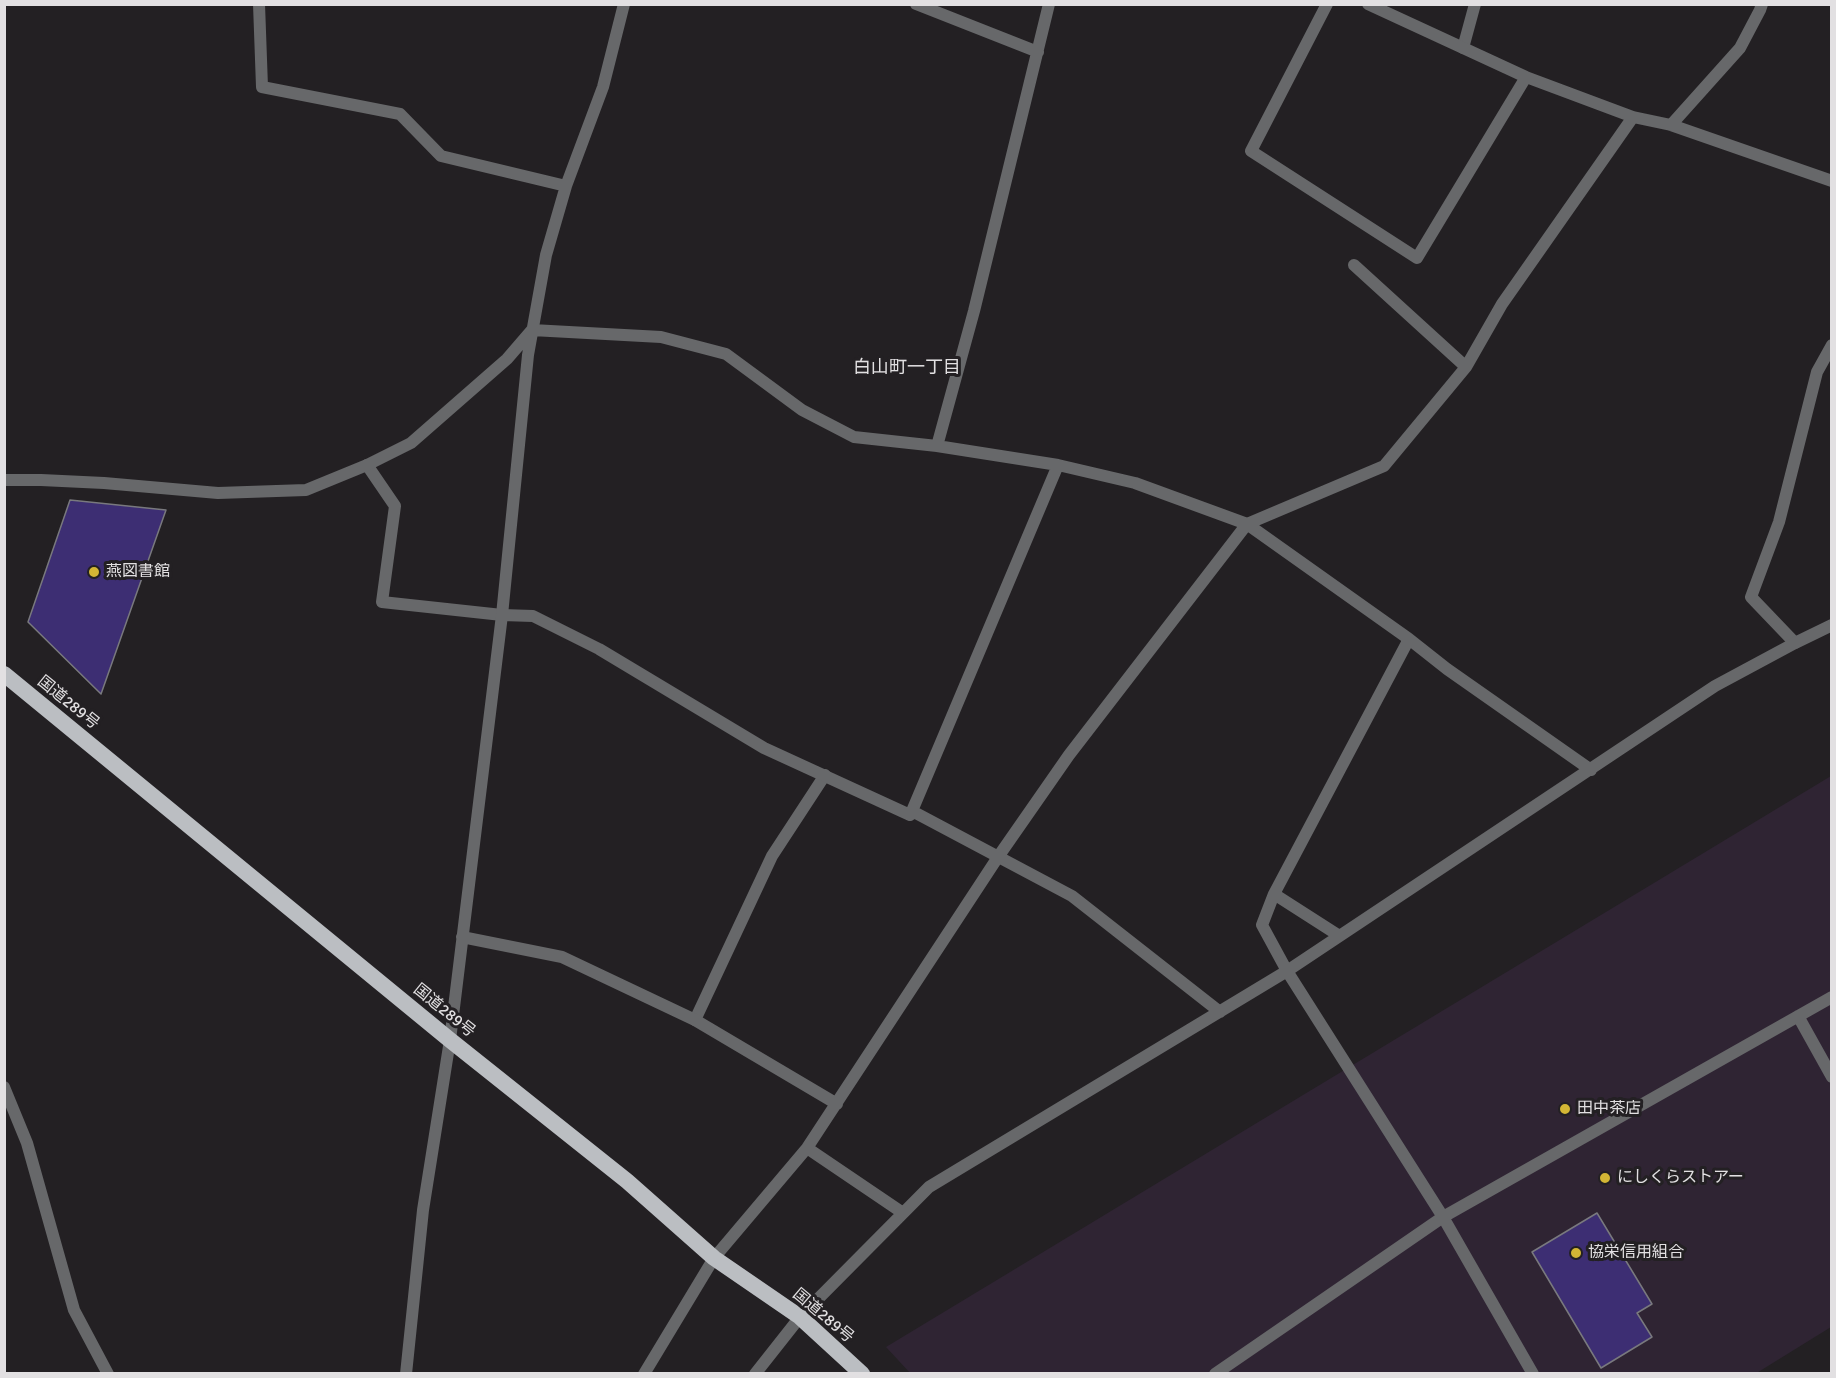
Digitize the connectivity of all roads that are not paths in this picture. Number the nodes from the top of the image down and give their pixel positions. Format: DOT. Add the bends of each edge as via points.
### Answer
graph roads {
  1 [pos="259,4"];
  2 [pos="624,4"];
  3 [pos="916,4"];
  4 [pos="1049,4"];
  5 [pos="1327,4"];
  6 [pos="1368,4"];
  7 [pos="1475,4"];
  8 [pos="1762,4"];
  9 [pos="1463,48"];
  10 [pos="1038,52"];
  11 [pos="1526,77"];
  12 [pos="1633,117"];
  13 [pos="1671,124"];
  14 [pos="1832,181"];
  15 [pos="566,186"];
  16 [pos="1354,265"];
  17 [pos="532,330"];
  18 [pos="1832,345"];
  19 [pos="1466,367"];
  20 [pos="937,446"];
  21 [pos="367,465"];
  22 [pos="1058,465"];
  23 [pos="4,480"];
  24 [pos="1247,524"];
  25 [pos="502,615"];
  26 [pos="1832,625"];
  27 [pos="1409,639"];
  28 [pos="1794,643"];
  29 [pos="4,674"];
  30 [pos="1591,770"];
  31 [pos="825,775"];
  32 [pos="912,811"];
  33 [pos="998,856"];
  34 [pos="1274,894"];
  35 [pos="1338,935"];
  36 [pos="462,937"];
  37 [pos="1287,971"];
  38 [pos="1832,997"];
  39 [pos="1220,1012"];
  40 [pos="1798,1016"];
  41 [pos="695,1020"];
  42 [pos="450,1040"];
  43 [pos="1832,1077"];
  44 [pos="4,1087"];
  45 [pos="837,1104"];
  46 [pos="807,1148"];
  47 [pos="903,1213"];
  48 [pos="1443,1217"];
  49 [pos="714,1258"];
  50 [pos="800,1317"];
  51 [pos="108,1374"];
  52 [pos="406,1374"];
  53 [pos="644,1374"];
  54 [pos="755,1374"];
  55 [pos="862,1374"];
  56 [pos="1215,1374"];
  57 [pos="1533,1374"];
  1 -- 15 [label="street" via="262,87 400,114 441,156"];
  2 -- 15 [label="street" via="603,87"];
  3 -- 10 [label="street"];
  4 -- 10 [label="street"];
  5 -- 11 [label="street" via="1251,151 1417,258"];
  6 -- 9 [label="street"];
  7 -- 9 [label="street"];
  8 -- 13 [label="street" via="1740,48"];
  9 -- 11 [label="street"];
  10 -- 20 [label="street"];
  11 -- 12 [label="street"];
  12 -- 13 [label="street"];
  12 -- 19 [label="street" via="1502,304"];
  13 -- 14 [label="street"];
  15 -- 17 [label="street" via="546,255"];
  16 -- 19 [label="street"];
  17 -- 20 [label="street" via="660,337 726,354 802,410 854,437"];
  17 -- 21 [label="street" via="507,359 411,443"];
  17 -- 25 [label="street"];
  18 -- 28 [label="street" via="1817,372 1779,522 1751,597"];
  19 -- 24 [label="street" via="1384,466"];
  20 -- 22 [label="street"];
  21 -- 23 [label="street" via="306,490 219,494 104,483"];
  21 -- 25 [label="street" via="395,506 382,602"];
  22 -- 24 [label="street" via="1135,483"];
  22 -- 32 [label="street"];
  24 -- 27 [label="street"];
  24 -- 33 [label="street" via="1069,755"];
  25 -- 31 [label="street" via="533,616 580,639 764,748"];
  25 -- 36 [label="street"];
  26 -- 28 [label="street"];
  27 -- 30 [label="street"];
  27 -- 34 [label="street"];
  28 -- 30 [label="street" via="1715,686"];
  29 -- 42 [label="highway, 国道289号"];
  30 -- 35 [label="street"];
  31 -- 32 [label="street" via="910,815"];
  31 -- 41 [label="street" via="772,856"];
  32 -- 33 [label="street"];
  33 -- 39 [label="street" via="1072,896"];
  33 -- 45 [label="street"];
  34 -- 35 [label="street"];
  34 -- 37 [label="street" via="1262,925"];
  35 -- 37 [label="street"];
  36 -- 41 [label="street" via="562,957"];
  36 -- 42 [label="street"];
  37 -- 39 [label="street"];
  37 -- 48 [label="street"];
  38 -- 40 [label="street"];
  39 -- 47 [label="street" via="929,1187"];
  40 -- 43 [label="street"];
  40 -- 48 [label="street"];
  41 -- 45 [label="street"];
  42 -- 49 [label="highway, 国道289号" via="627,1181"];
  42 -- 52 [label="street" via="423,1210"];
  44 -- 51 [label="street" via="27,1143 74,1310"];
  45 -- 46 [label="street"];
  46 -- 47 [label="street"];
  46 -- 49 [label="street"];
  47 -- 50 [label="street"];
  48 -- 56 [label="street"];
  48 -- 57 [label="street"];
  49 -- 50 [label="highway, 国道289号"];
  49 -- 53 [label="street"];
  50 -- 54 [label="street"];
  50 -- 55 [label="highway, 国道289号"];
}
